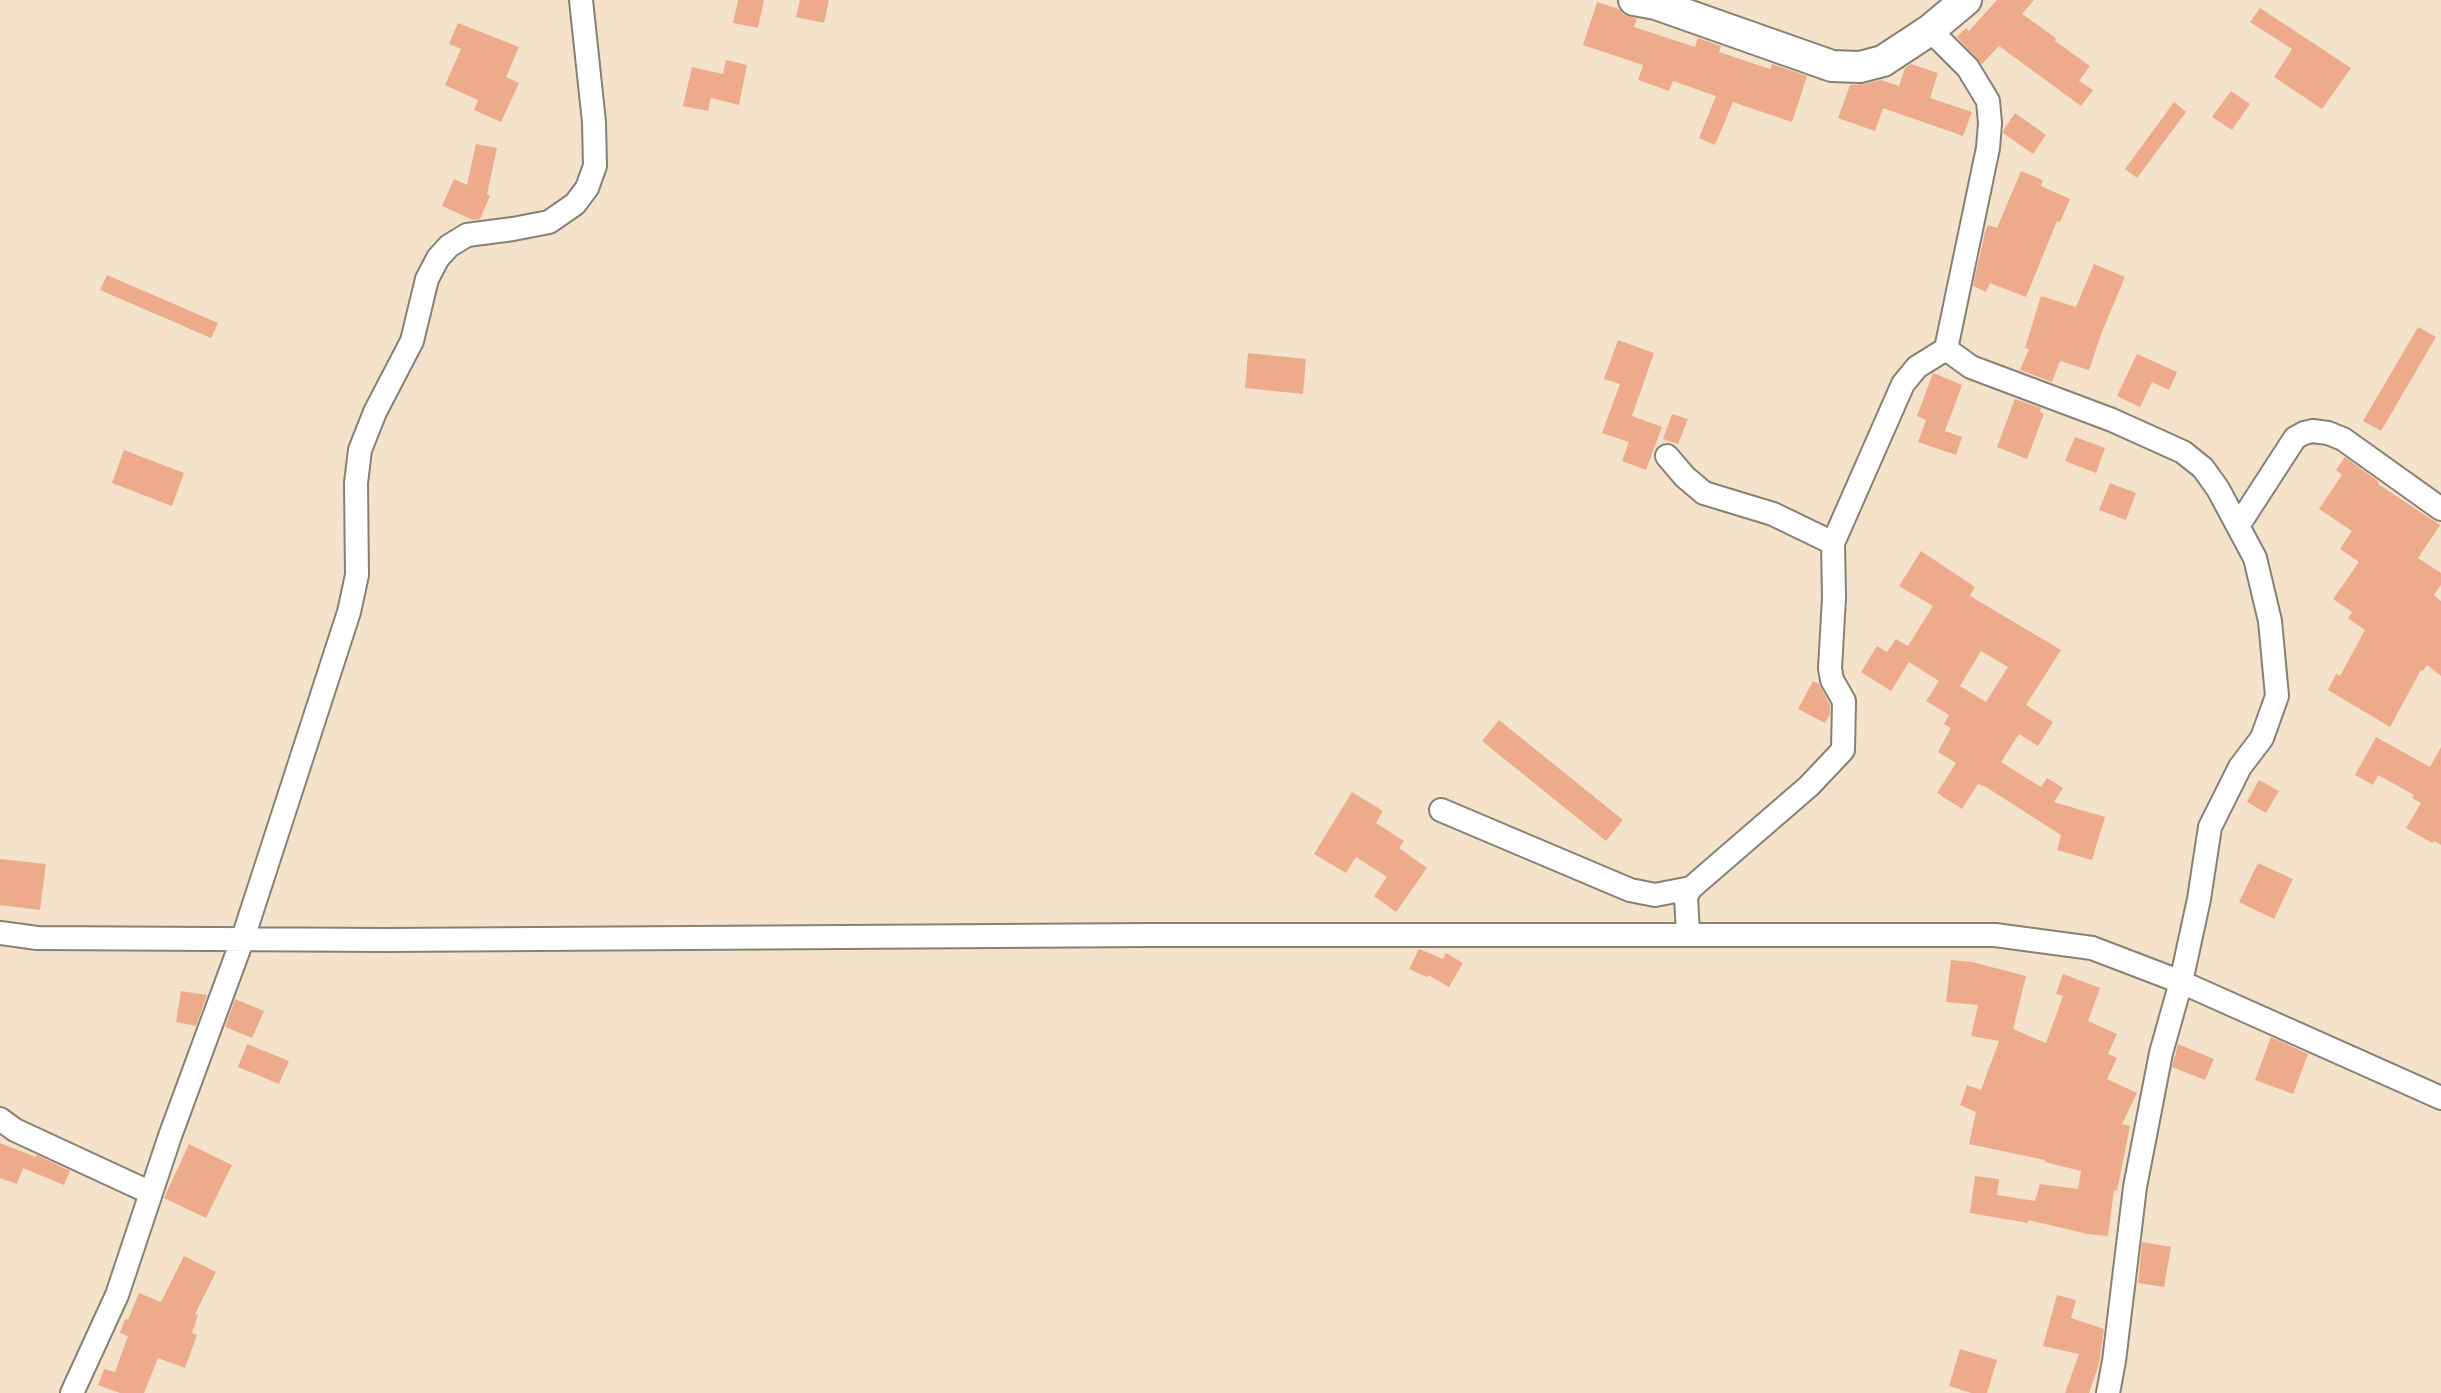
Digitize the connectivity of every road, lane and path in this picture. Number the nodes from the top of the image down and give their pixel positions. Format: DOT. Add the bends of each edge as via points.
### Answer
graph roads {
  1 [pos="581,0"];
  2 [pos="1634,0"];
  3 [pos="1966,0"];
  4 [pos="1930,30"];
  5 [pos="1946,349"];
  6 [pos="1667,456"];
  7 [pos="2441,509"];
  8 [pos="2238,526"];
  9 [pos="1833,543"];
  10 [pos="1441,810"];
  11 [pos="1691,888"];
  12 [pos="0,933"];
  13 [pos="1688,934"];
  14 [pos="243,938"];
  15 [pos="2181,982"];
  16 [pos="2441,1098"];
  17 [pos="0,1119"];
  18 [pos="151,1193"];
  19 [pos="72,1393"];
  20 [pos="2108,1393"];
  1 -- 14 [label="street" via="595,166 575,204 549,222 467,235 438,258 427,279 412,341 360,450 357,575 349,612"];
  2 -- 4 [label="street" via="1832,66 1883,61"];
  3 -- 4 [label="street"];
  4 -- 5 [label="street" via="1968,68 1988,101 1990,123"];
  5 -- 8 [label="street" via="1971,367 2183,452 2203,468"];
  5 -- 9 [label="street" via="1917,367 1903,384"];
  6 -- 9 [label="street" via="1704,493 1773,514"];
  7 -- 8 [label="street" via="2343,439 2313,431 2295,438"];
  8 -- 15 [label="street" via="2255,558 2270,621 2277,696 2262,738 2240,767 2210,827"];
  9 -- 11 [label="street" via="1830,668 1844,701 1843,750"];
  10 -- 11 [label="street" via="1630,890 1655,895"];
  11 -- 13 [label="street" via="1686,896"];
  12 -- 14 [label="street" via="37,938"];
  13 -- 14 [label="street"];
  13 -- 15 [label="street" via="1995,935 2092,948"];
  14 -- 18 [label="street"];
  15 -- 16 [label="street"];
  15 -- 20 [label="street" via="2135,1187"];
  17 -- 18 [label="street"];
  18 -- 19 [label="street" via="117,1295"];
}
